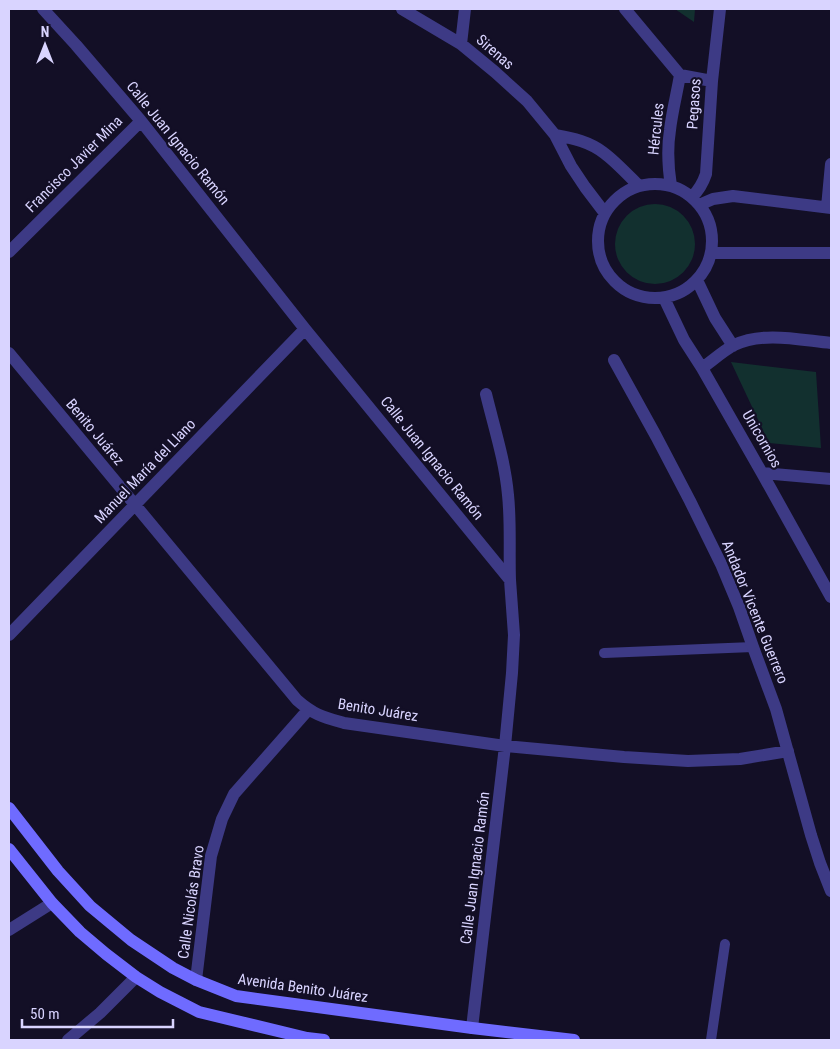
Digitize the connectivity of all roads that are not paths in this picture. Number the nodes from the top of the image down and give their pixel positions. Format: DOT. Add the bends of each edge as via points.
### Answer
graph roads {
  1 [pos="43,9"];
  2 [pos="402,9"];
  3 [pos="465,9"];
  4 [pos="625,9"];
  5 [pos="720,9"];
  6 [pos="461,44"];
  7 [pos="680,75"];
  8 [pos="712,80"];
  9 [pos="141,121"];
  10 [pos="555,135"];
  11 [pos="831,164"];
  12 [pos="639,186"];
  13 [pos="671,186"];
  14 [pos="696,201"];
  15 [pos="829,208"];
  16 [pos="604,212"];
  17 [pos="9,252"];
  18 [pos="831,253"];
  19 [pos="711,254"];
  20 [pos="697,280"];
  21 [pos="664,298"];
  22 [pos="305,329"];
  23 [pos="831,343"];
  24 [pos="732,346"];
  25 [pos="9,353"];
  26 [pos="614,360"];
  27 [pos="702,368"];
  28 [pos="486,394"];
  29 [pos="762,473"];
  30 [pos="831,479"];
  31 [pos="135,505"];
  32 [pos="510,580"];
  33 [pos="831,597"];
  34 [pos="9,635"];
  35 [pos="752,647"];
  36 [pos="604,653"];
  37 [pos="308,710"];
  38 [pos="505,746"];
  39 [pos="788,751"];
  40 [pos="9,808"];
  41 [pos="9,849"];
  42 [pos="831,891"];
  43 [pos="52,902"];
  44 [pos="9,930"];
  45 [pos="725,944"];
  46 [pos="136,977"];
  47 [pos="196,980"];
  48 [pos="472,1028"];
  49 [pos="68,1040"];
  50 [pos="324,1040"];
  51 [pos="574,1040"];
  52 [pos="711,1040"];
  1 -- 9 [label="street, Calle Juan Ignacio Ramón"];
  2 -- 6 [label="street, Sirenas"];
  3 -- 6 [label="street"];
  4 -- 7 [label="street"];
  5 -- 8 [label="street, Pegasos"];
  6 -- 10 [label="street, Sirenas" via="526,101"];
  7 -- 8 [label="street"];
  7 -- 13 [label="street, Hércules" via="668,144"];
  8 -- 14 [label="street, Pegasos" via="706,174"];
  9 -- 17 [label="street, Francisco Javier Mina"];
  9 -- 22 [label="street, Calle Juan Ignacio Ramón"];
  10 -- 12 [label="street" via="573,138 604,153"];
  10 -- 16 [label="street, Sirenas" via="571,166"];
  11 -- 15 [label="street"];
  12 -- 13 [label="street" via="655,183"];
  12 -- 16 [label="street" via="619,196"];
  13 -- 14 [label="street"];
  14 -- 15 [label="street" via="733,196"];
  14 -- 19 [label="street" via="708,219 712,236"];
  16 -- 21 [label="street" via="597,237 600,262 615,284 638,296"];
  18 -- 19 [label="street"];
  19 -- 20 [label="street"];
  20 -- 21 [label="street" via="682,292"];
  20 -- 24 [label="street"];
  21 -- 27 [label="street, Unicornios"];
  22 -- 31 [label="street, Manuel María del Llano"];
  22 -- 32 [label="street, Calle Juan Ignacio Ramón"];
  23 -- 24 [label="street" via="778,337 750,339"];
  24 -- 27 [label="street"];
  25 -- 31 [label="street, Benito Juárez"];
  26 -- 35 [label="street, Andador Vicente Guerrero" via="721,564"];
  27 -- 29 [label="street, Unicornios"];
  28 -- 32 [label="street" via="508,493"];
  29 -- 30 [label="street"];
  29 -- 33 [label="street, Unicornios"];
  31 -- 34 [label="street, Manuel María del Llano"];
  31 -- 37 [label="street, Benito Juárez"];
  32 -- 38 [label="street, Calle Juan Ignacio Ramón" via="514,636"];
  35 -- 36 [label="lane"];
  35 -- 39 [label="street, Andador Vicente Guerrero"];
  37 -- 38 [label="street, Benito Juárez" via="344,723"];
  37 -- 47 [label="street, Calle Nicolás Bravo" via="234,794 222,819 211,856"];
  38 -- 39 [label="street, Benito Juárez" via="688,761 740,760"];
  38 -- 48 [label="street, Calle Juan Ignacio Ramón"];
  39 -- 42 [label="street, Andador Vicente Guerrero" via="811,835"];
  40 -- 47 [label="main road, Avenida Benito Juárez" via="90,906 131,940"];
  41 -- 43 [label="main road"];
  43 -- 44 [label="street"];
  43 -- 46 [label="main road" via="80,932"];
  45 -- 52 [label="lane"];
  46 -- 49 [label="street" via="100,1014"];
  46 -- 50 [label="main road" via="199,1012"];
  47 -- 48 [label="main road, Avenida Benito Juárez" via="236,996"];
  48 -- 51 [label="main road, Avenida Benito Juárez"];
}
